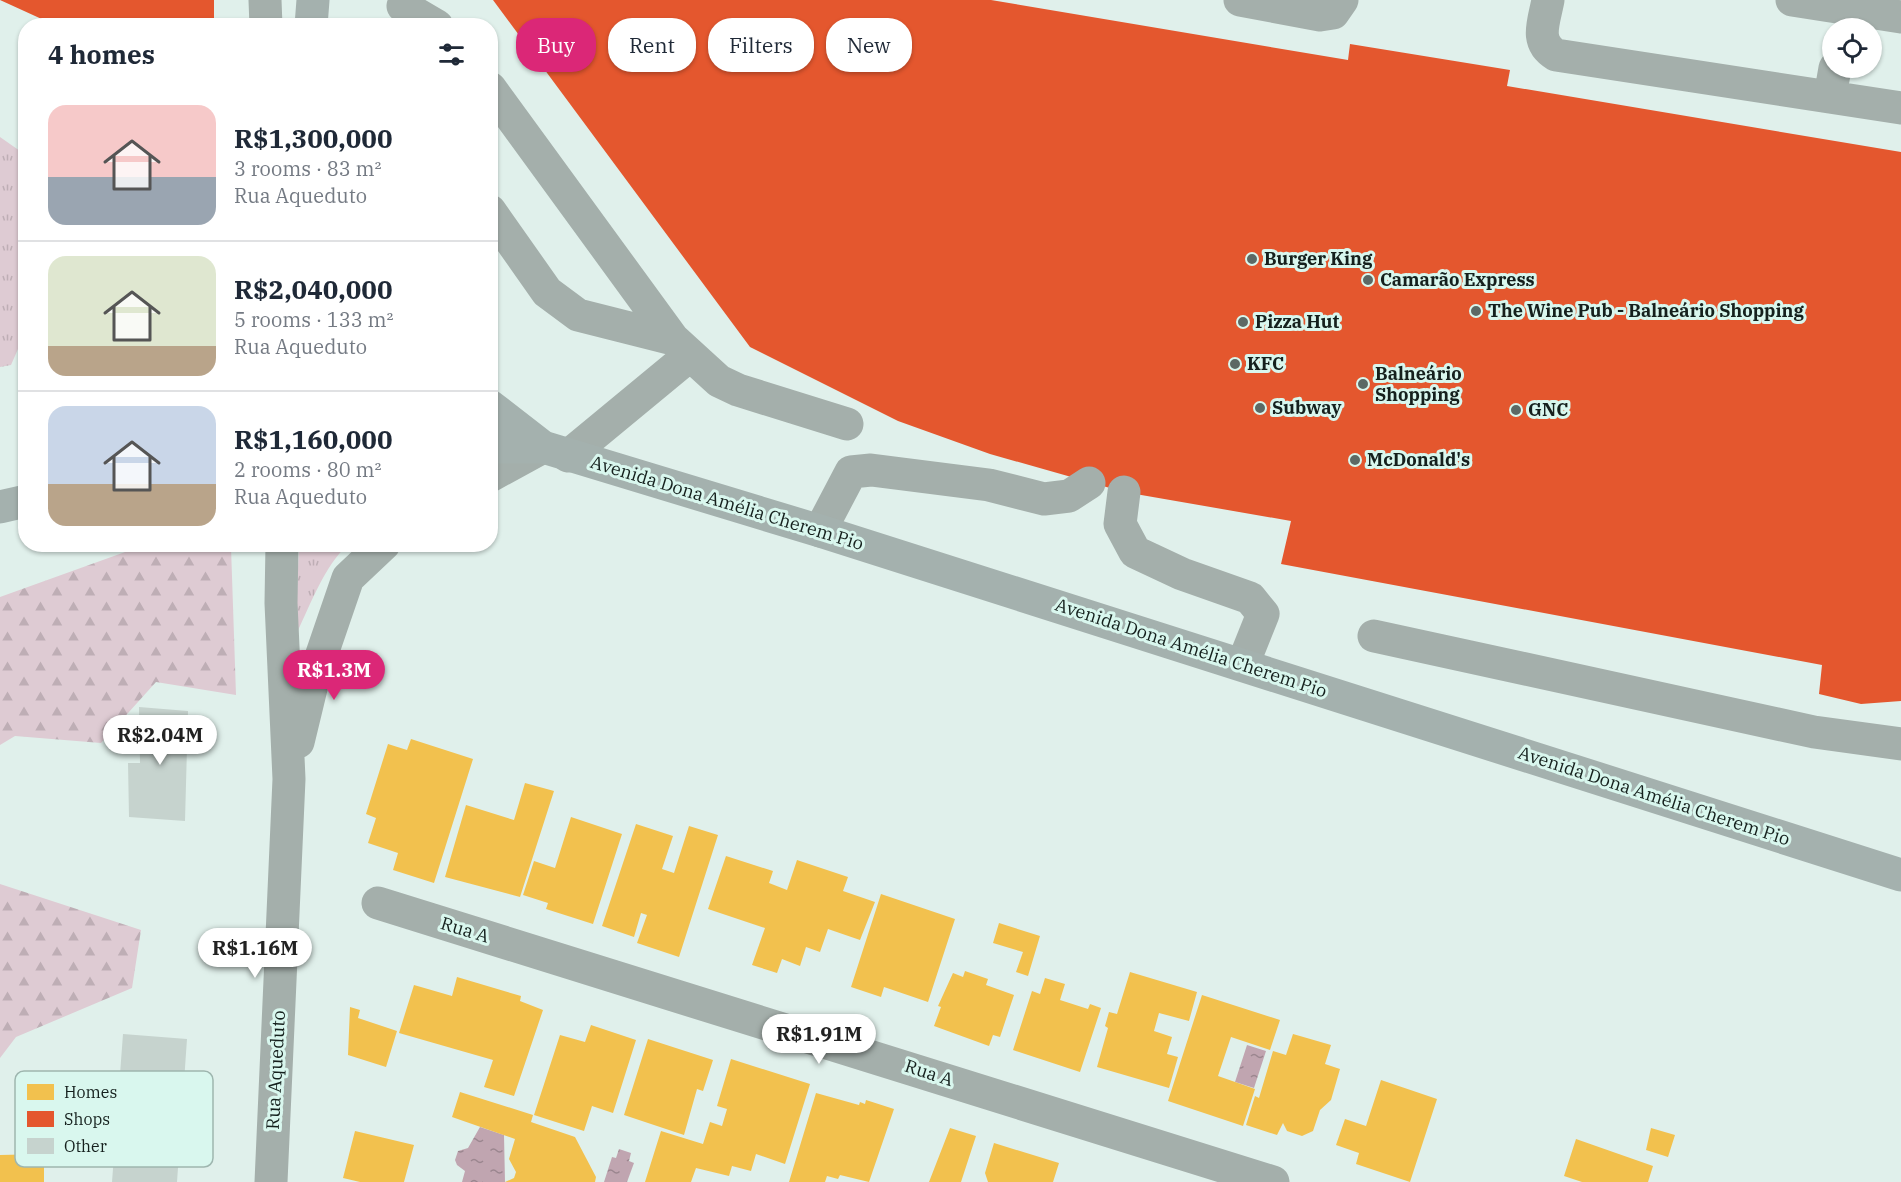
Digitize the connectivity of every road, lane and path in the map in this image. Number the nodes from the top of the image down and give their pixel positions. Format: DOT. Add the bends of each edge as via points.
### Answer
graph roads {
  1 [pos="265,0"];
  2 [pos="313,0"];
  3 [pos="1240,0"];
  4 [pos="1342,0"];
  5 [pos="1792,0"];
  6 [pos="1544,1"];
  7 [pos="403,10"];
  8 [pos="1901,17"];
  9 [pos="266,18"];
  10 [pos="312,18"];
  11 [pos="420,18"];
  12 [pos="1843,18"];
  13 [pos="1833,82"];
  14 [pos="498,99"];
  15 [pos="1901,108"];
  16 [pos="498,222"];
  17 [pos="681,347"];
  18 [pos="498,412"];
  19 [pos="847,424"];
  20 [pos="498,448"];
  21 [pos="556,452"];
  22 [pos="498,473"];
  23 [pos="1089,483"];
  24 [pos="1124,492"];
  25 [pos="18,503"];
  26 [pos="0,507"];
  27 [pos="820,531"];
  28 [pos="282,552"];
  29 [pos="376,552"];
  30 [pos="1374,636"];
  31 [pos="1243,664"];
  32 [pos="1901,744"];
  33 [pos="289,778"];
  34 [pos="1901,875"];
  35 [pos="378,903"];
  36 [pos="271,1182"];
  37 [pos="1274,1182"];
  1 -- 9 [label="street"];
  2 -- 10 [label="main road"];
  3 -- 4 [label="street" via="1320,15 1334,13"];
  5 -- 12 [label="street"];
  6 -- 13 [label="street" via="1542,40 1545,48 1556,55"];
  7 -- 11 [label="street"];
  8 -- 12 [label="street"];
  13 -- 15 [label="street"];
  14 -- 17 [label="street"];
  16 -- 17 [label="street" via="547,292 578,315"];
  17 -- 19 [label="street" via="719,381 738,390"];
  17 -- 21 [label="street"];
  18 -- 21 [label="main road, Avenida Dona Amélia Cherem Pio"];
  20 -- 21 [label="main road"];
  21 -- 22 [label="street"];
  21 -- 27 [label="main road, Avenida Dona Amélia Cherem Pio"];
  23 -- 27 [label="street" via="1069,496 1044,499 989,484 871,470 851,472"];
  24 -- 31 [label="street" via="1120,524 1135,552 1250,598 1263,614"];
  25 -- 26 [label="main road"];
  27 -- 31 [label="main road, Avenida Dona Amélia Cherem Pio"];
  28 -- 33 [label="street, Rua Aqueduto"];
  29 -- 33 [label="street, Rua Aqueduto" via="348,578 314,680"];
  30 -- 32 [label="street" via="1814,732"];
  31 -- 34 [label="main road, Avenida Dona Amélia Cherem Pio"];
  33 -- 36 [label="street, Rua Aqueduto"];
  35 -- 37 [label="street, Rua A"];
}
